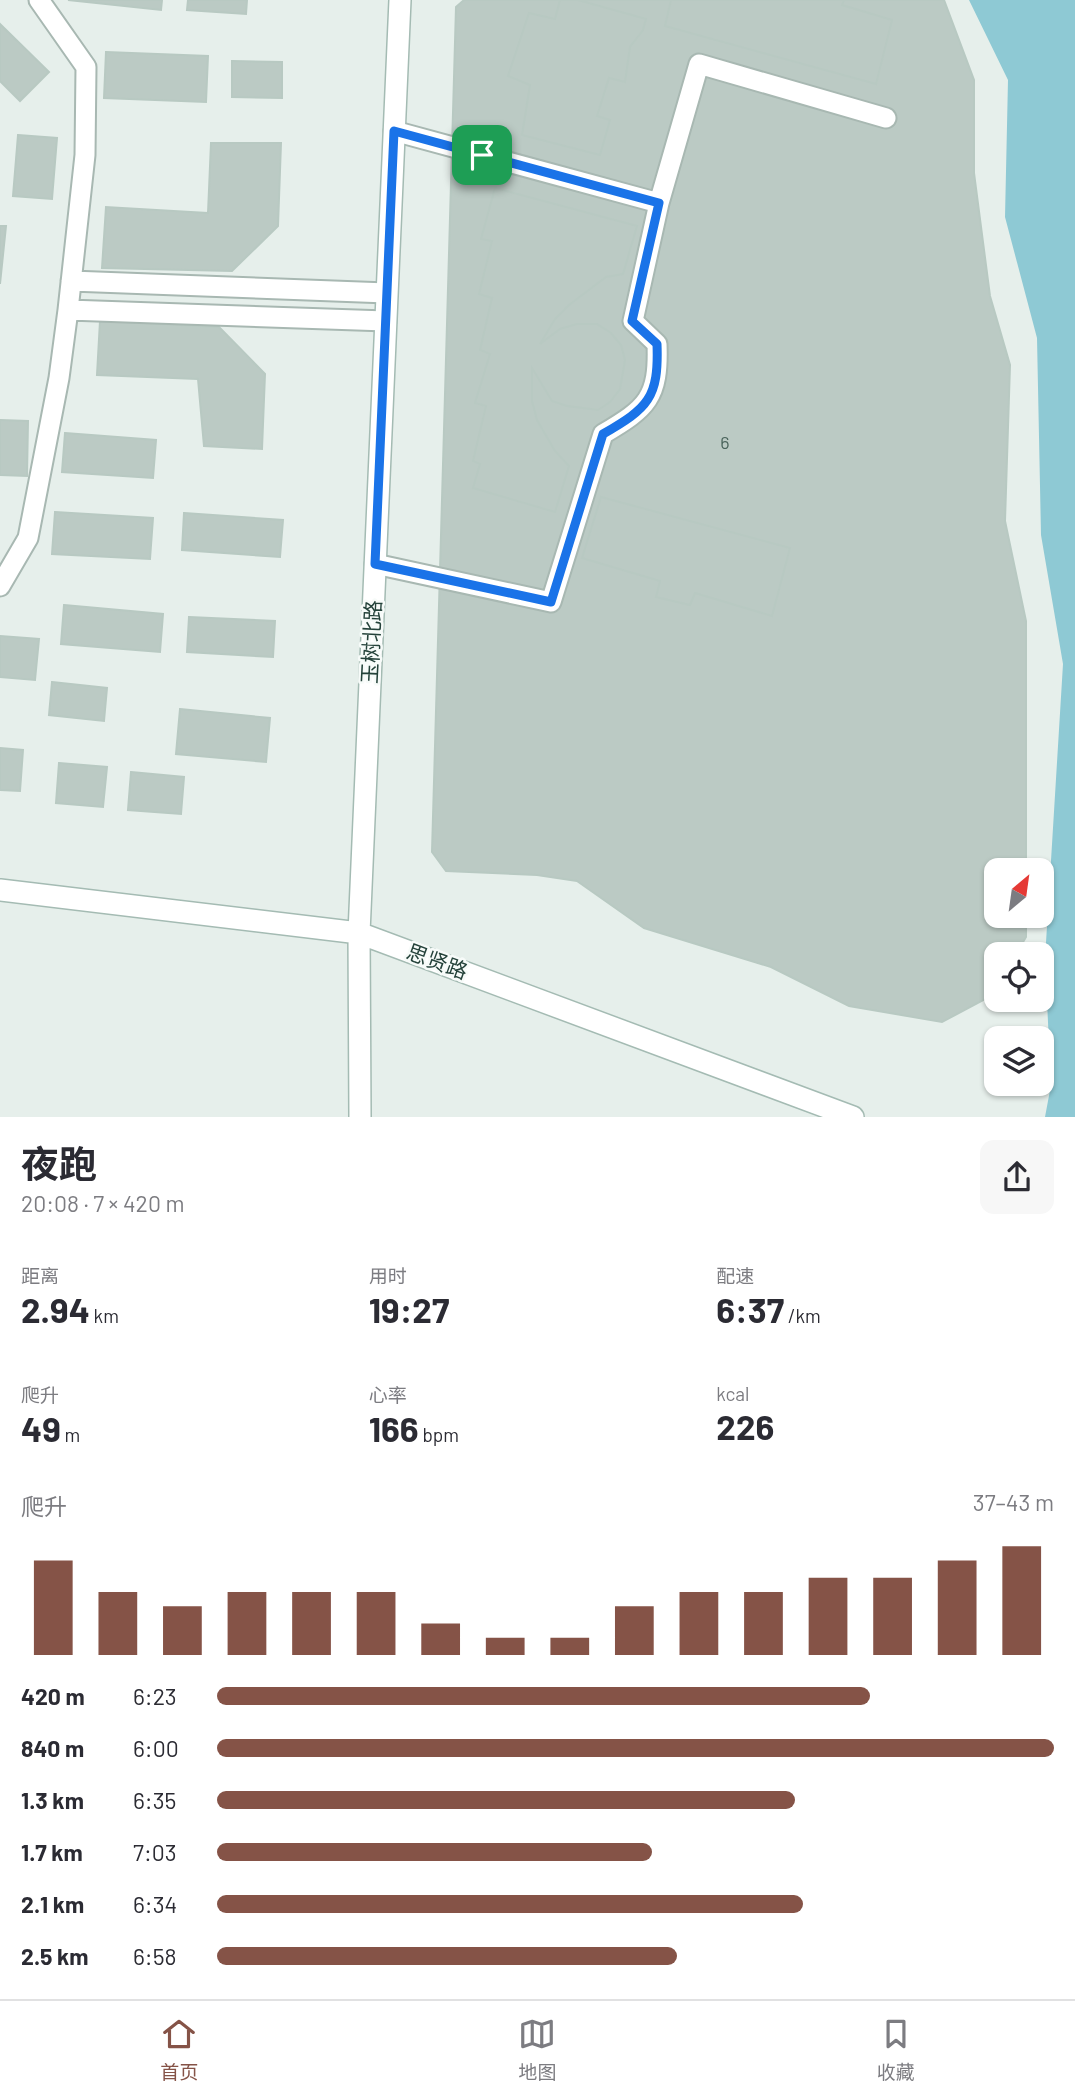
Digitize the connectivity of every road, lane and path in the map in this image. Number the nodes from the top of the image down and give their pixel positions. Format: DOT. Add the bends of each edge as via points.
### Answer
graph roads {
  1 [pos="39,0"];
  2 [pos="400,0"];
  3 [pos="886,118"];
  4 [pos="394,131"];
  5 [pos="659,203"];
  6 [pos="71,281"];
  7 [pos="387,293"];
  8 [pos="68,310"];
  9 [pos="386,321"];
  10 [pos="375,564"];
  11 [pos="0,586"];
  12 [pos="0,890"];
  13 [pos="359,933"];
  14 [pos="360,1117"];
  15 [pos="853,1117"];
  1 -- 6 [label="street" via="86,66 85,155"];
  2 -- 4 [label="main road, 玉树北路"];
  3 -- 5 [label="street" via="699,64"];
  4 -- 5 [label="street"];
  4 -- 7 [label="main road, 玉树北路"];
  5 -- 10 [label="street" via="632,321 657,344 658,377 639,413 603,434 551,602"];
  6 -- 7 [label="street"];
  6 -- 8 [label="street"];
  7 -- 9 [label="main road, 玉树北路"];
  8 -- 9 [label="street"];
  8 -- 11 [label="street" via="28,538"];
  9 -- 10 [label="main road, 玉树北路"];
  10 -- 13 [label="main road, 玉树北路"];
  12 -- 13 [label="main road, 思贤路"];
  13 -- 14 [label="main road, 玉树北路"];
  13 -- 15 [label="main road, 思贤路"];
}
